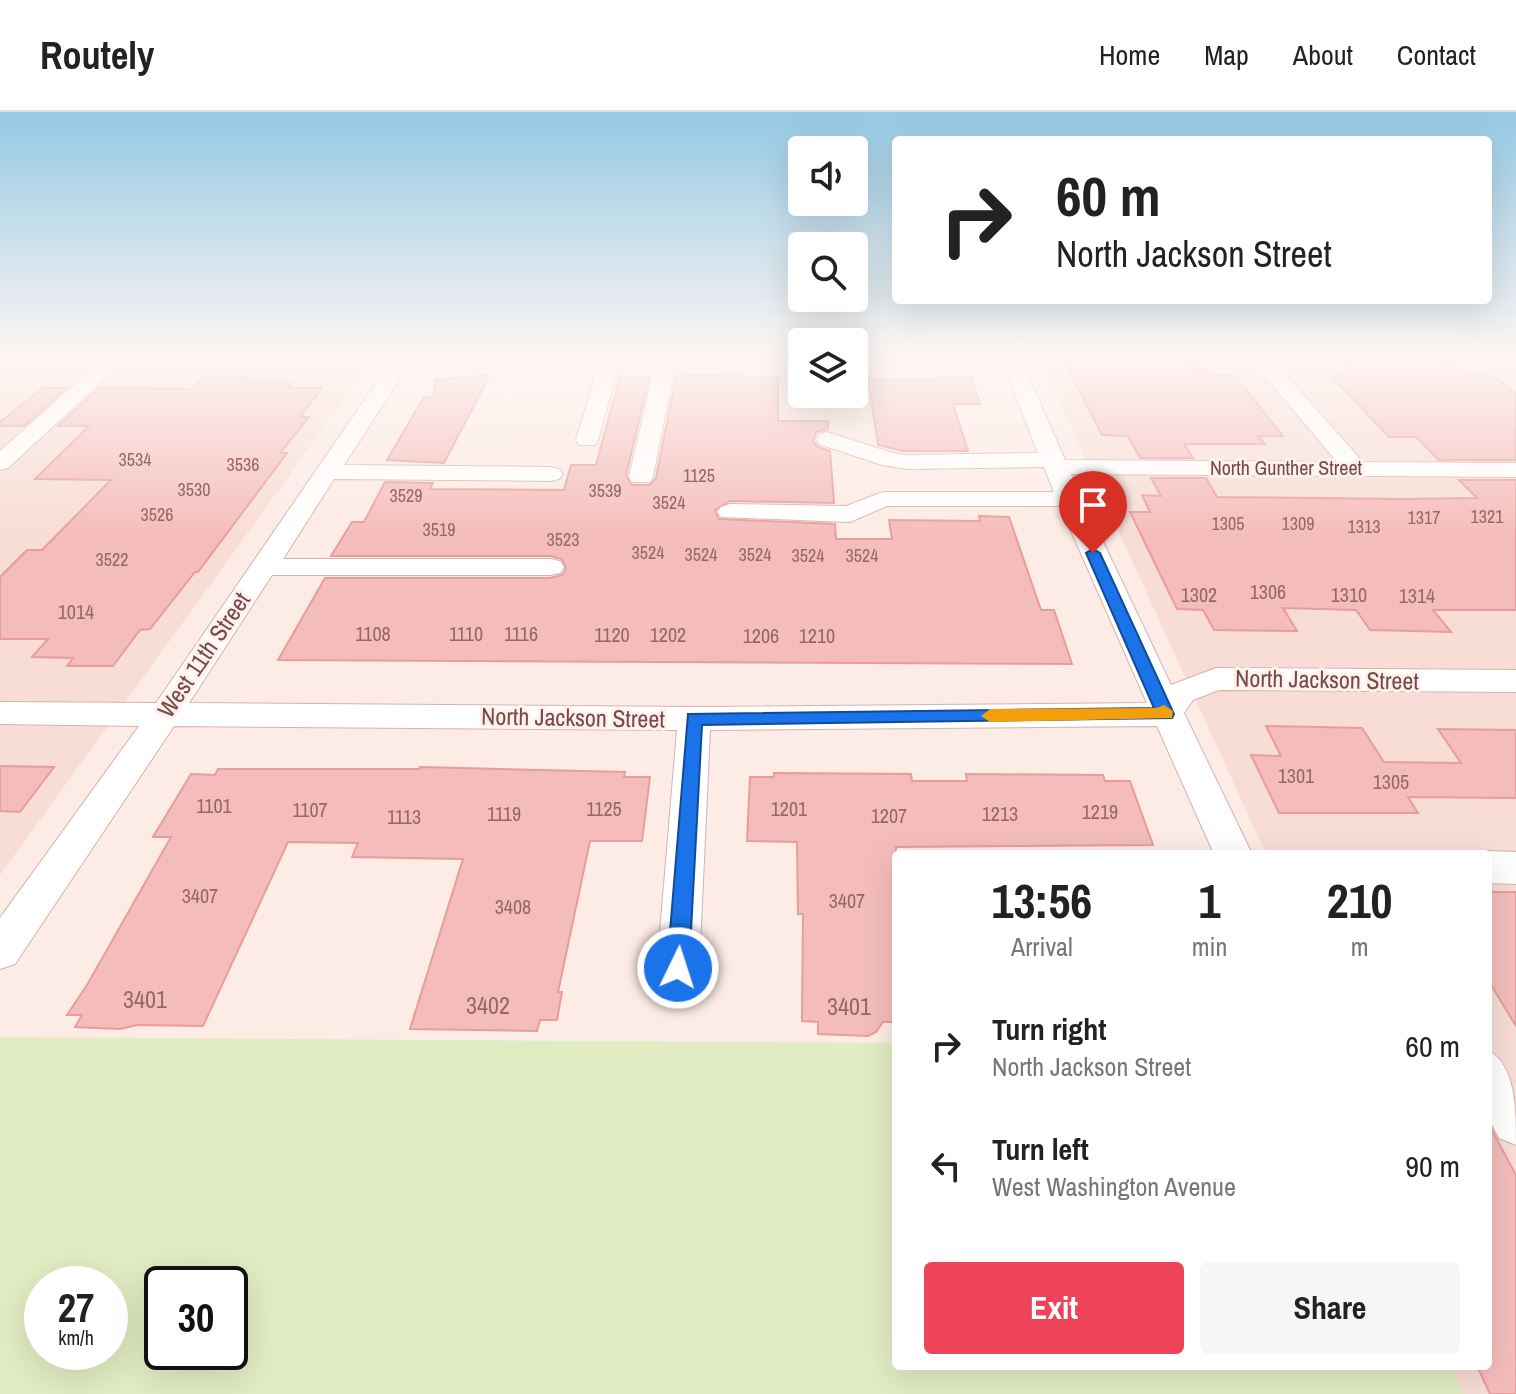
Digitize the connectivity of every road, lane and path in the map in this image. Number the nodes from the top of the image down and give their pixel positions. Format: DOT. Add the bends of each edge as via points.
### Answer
graph roads {
  1 [pos="51,417"];
  2 [pos="364,417"];
  3 [pos="594,417"];
  4 [pos="654,417"];
  5 [pos="1034,417"];
  6 [pos="1311,417"];
  7 [pos="827,439"];
  8 [pos="587,440"];
  9 [pos="0,463"];
  10 [pos="1054,464"];
  11 [pos="1356,469"];
  12 [pos="1516,470"];
  13 [pos="327,472"];
  14 [pos="551,474"];
  15 [pos="641,477"];
  16 [pos="1069,499"];
  17 [pos="730,512"];
  18 [pos="264,567"];
  19 [pos="550,567"];
  20 [pos="1516,681"];
  21 [pos="0,713"];
  22 [pos="165,714"];
  23 [pos="1166,714"];
  24 [pos="694,719"];
  25 [pos="1231,850"];
  26 [pos="1492,867"];
  27 [pos="1516,868"];
  28 [pos="0,951"];
  29 [pos="678,968"];
  30 [pos="1492,1079"];
  31 [pos="1516,1121"];
  1 -- 9 [label="street"];
  2 -- 13 [label="street, West 11th Street"];
  3 -- 8 [label="street"];
  4 -- 15 [label="street"];
  5 -- 10 [label="street"];
  6 -- 11 [label="street"];
  7 -- 10 [label="street, North Gunther Street" via="899,461"];
  10 -- 11 [label="street, North Gunther Street"];
  10 -- 16 [label="street"];
  11 -- 12 [label="street, North Gunther Street"];
  13 -- 14 [label="street"];
  13 -- 18 [label="street, West 11th Street"];
  16 -- 17 [label="street" via="883,499 850,514"];
  16 -- 23 [label="street"];
  18 -- 19 [label="street"];
  18 -- 22 [label="street, West 11th Street"];
  20 -- 23 [label="street, North Jackson Street" via="1216,679 1182,692"];
  21 -- 22 [label="street, North Jackson Street"];
  22 -- 24 [label="street, North Jackson Street"];
  22 -- 28 [label="street, West 11th Street"];
  23 -- 24 [label="street, North Jackson Street"];
  23 -- 25 [label="street"];
  24 -- 29 [label="street"];
  26 -- 27 [label="street"];
  30 -- 31 [label="street"];
}
